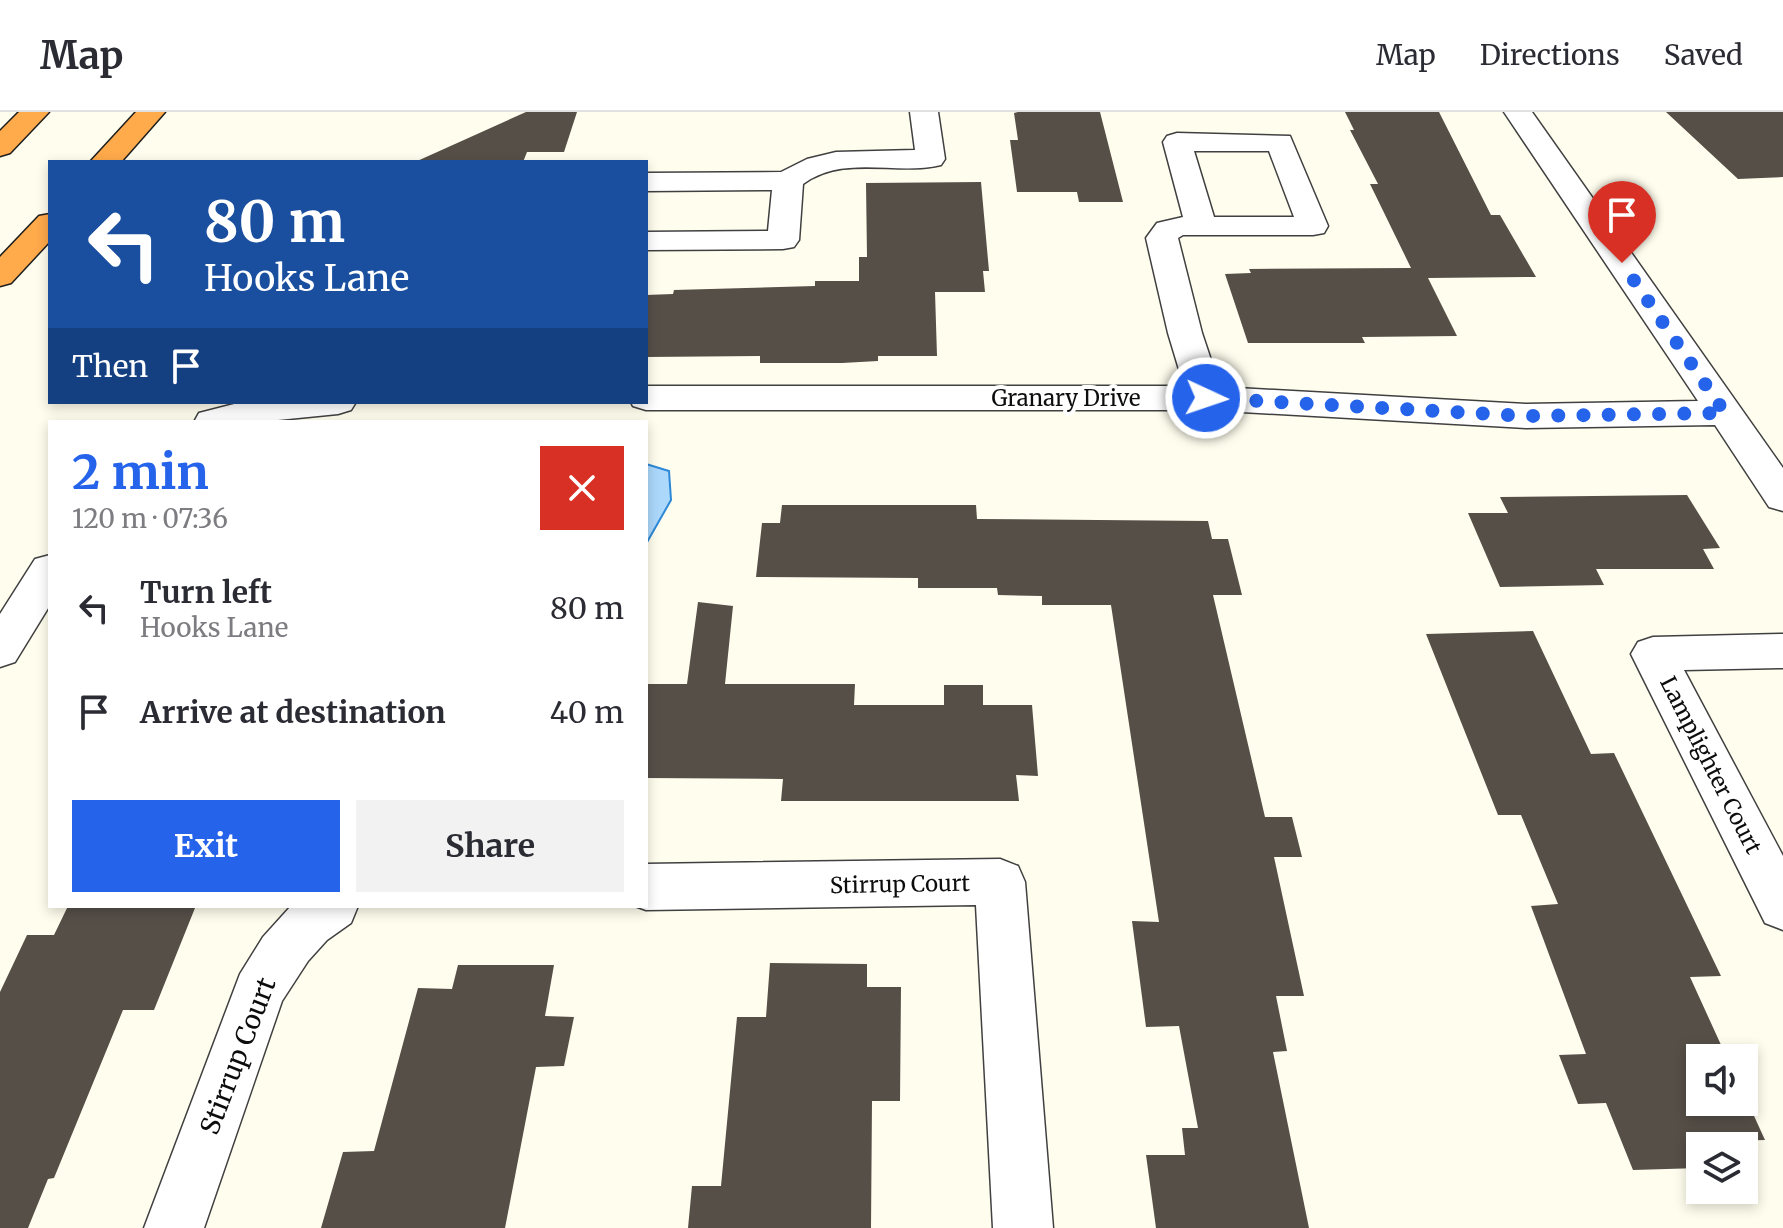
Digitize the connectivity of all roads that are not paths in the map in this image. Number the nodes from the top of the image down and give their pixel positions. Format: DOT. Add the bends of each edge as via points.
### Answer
graph roads {
  1 [pos="35,112"];
  2 [pos="151,112"];
  3 [pos="924,112"];
  4 [pos="1518,112"];
  5 [pos="0,147"];
  6 [pos="107,160"];
  7 [pos="788,181"];
  8 [pos="648,182"];
  9 [pos="48,225"];
  10 [pos="1201,226"];
  11 [pos="648,241"];
  12 [pos="0,276"];
  13 [pos="648,398"];
  14 [pos="1206,398"];
  15 [pos="318,404"];
  16 [pos="1725,413"];
  17 [pos="220,420"];
  18 [pos="1783,497"];
  19 [pos="48,573"];
  20 [pos="0,650"];
  21 [pos="1783,651"];
  22 [pos="648,887"];
  23 [pos="1783,906"];
  24 [pos="330,908"];
  25 [pos="174,1228"];
  26 [pos="1023,1228"];
  1 -- 5 [label="highway"];
  2 -- 6 [label="highway"];
  3 -- 7 [label="street" via="931,159 823,163"];
  4 -- 16 [label="street"];
  7 -- 8 [label="street"];
  7 -- 11 [label="street" via="783,240"];
  9 -- 12 [label="highway"];
  10 -- 10 [label="street" via="1313,226 1280,142 1177,142"];
  10 -- 14 [label="street" via="1168,230 1162,238"];
  13 -- 14 [label="street, Granary Drive"];
  14 -- 16 [label="street, Granary Drive" via="1526,416"];
  15 -- 17 [label="street"];
  16 -- 18 [label="street"];
  19 -- 20 [label="street"];
  21 -- 23 [label="street, Lamplighter Court" via="1653,654"];
  22 -- 26 [label="street, Stirrup Court" via="1000,882"];
  24 -- 25 [label="street, Stirrup Court" via="291,940 259,992"];
}
